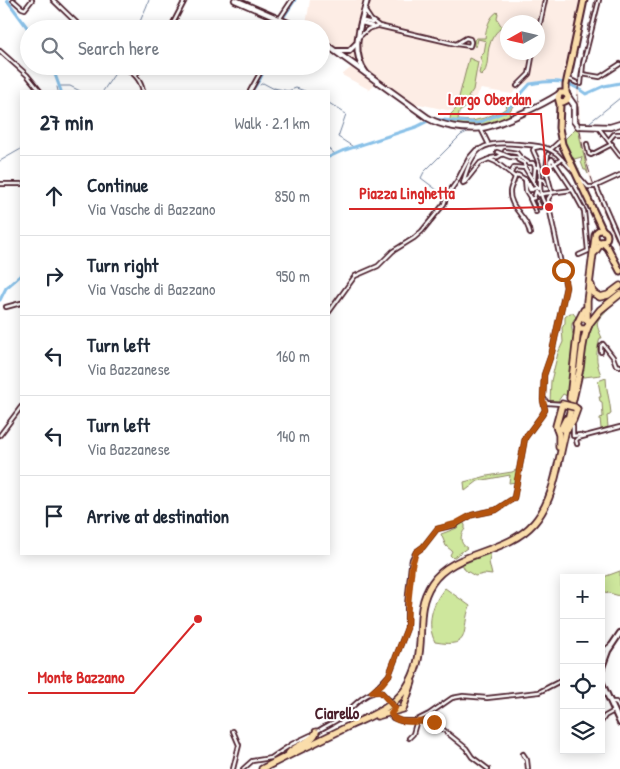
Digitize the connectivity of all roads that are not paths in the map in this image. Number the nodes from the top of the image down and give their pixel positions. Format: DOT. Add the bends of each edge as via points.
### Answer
graph roads {
  1 [pos="14,0"];
  2 [pos="32,0"];
  3 [pos="53,0"];
  4 [pos="185,0"];
  5 [pos="235,0"];
  6 [pos="292,0"];
  7 [pos="367,0"];
  8 [pos="544,0"];
  9 [pos="584,0"];
  10 [pos="599,0"];
  11 [pos="365,9"];
  12 [pos="541,15"];
  13 [pos="281,19"];
  14 [pos="74,20"];
  15 [pos="175,20"];
  16 [pos="362,22"];
  17 [pos="377,26"];
  18 [pos="358,40"];
  19 [pos="456,44"];
  20 [pos="330,47"];
  21 [pos="355,50"];
  22 [pos="336,51"];
  23 [pos="0,52"];
  24 [pos="532,60"];
  25 [pos="350,61"];
  26 [pos="620,64"];
  27 [pos="20,69"];
  28 [pos="368,74"];
  29 [pos="582,74"];
  30 [pos="27,75"];
  31 [pos="134,75"];
  32 [pos="259,75"];
  33 [pos="566,82"];
  34 [pos="577,83"];
  35 [pos="581,84"];
  36 [pos="517,86"];
  37 [pos="39,90"];
  38 [pos="143,90"];
  39 [pos="251,90"];
  40 [pos="560,93"];
  41 [pos="565,99"];
  42 [pos="548,100"];
  43 [pos="620,124"];
  44 [pos="598,127"];
  45 [pos="481,128"];
  46 [pos="620,134"];
  47 [pos="561,140"];
  48 [pos="608,140"];
  49 [pos="488,143"];
  50 [pos="587,144"];
  51 [pos="612,144"];
  52 [pos="540,146"];
  53 [pos="480,149"];
  54 [pos="550,150"];
  55 [pos="497,152"];
  56 [pos="504,152"];
  57 [pos="550,156"];
  58 [pos="620,156"];
  59 [pos="520,158"];
  60 [pos="490,159"];
  61 [pos="562,159"];
  62 [pos="567,162"];
  63 [pos="556,163"];
  64 [pos="552,165"];
  65 [pos="535,167"];
  66 [pos="525,168"];
  67 [pos="540,168"];
  68 [pos="546,172"];
  69 [pos="511,174"];
  70 [pos="620,174"];
  71 [pos="530,176"];
  72 [pos="514,177"];
  73 [pos="525,179"];
  74 [pos="539,179"];
  75 [pos="534,181"];
  76 [pos="0,184"];
  77 [pos="20,184"];
  78 [pos="546,184"];
  79 [pos="583,185"];
  80 [pos="594,186"];
  81 [pos="536,188"];
  82 [pos="572,190"];
  83 [pos="552,193"];
  84 [pos="540,195"];
  85 [pos="535,199"];
  86 [pos="540,207"];
  87 [pos="549,207"];
  88 [pos="536,212"];
  89 [pos="600,231"];
  90 [pos="530,234"];
  91 [pos="607,237"];
  92 [pos="595,238"];
  93 [pos="620,241"];
  94 [pos="602,242"];
  95 [pos="595,253"];
  96 [pos="579,255"];
  97 [pos="613,256"];
  98 [pos="593,261"];
  99 [pos="620,271"];
  100 [pos="620,286"];
  101 [pos="620,292"];
  102 [pos="610,298"];
  103 [pos="587,301"];
  104 [pos="20,302"];
  105 [pos="6,307"];
  106 [pos="330,311"];
  107 [pos="580,318"];
  108 [pos="588,322"];
  109 [pos="578,327"];
  110 [pos="582,336"];
  111 [pos="601,352"];
  112 [pos="620,366"];
  113 [pos="544,399"];
  114 [pos="569,405"];
  115 [pos="20,408"];
  116 [pos="570,418"];
  117 [pos="572,426"];
  118 [pos="620,427"];
  119 [pos="557,429"];
  120 [pos="0,435"];
  121 [pos="583,436"];
  122 [pos="578,444"];
  123 [pos="559,447"];
  124 [pos="620,633"];
  125 [pos="611,645"];
  126 [pos="605,650"];
  127 [pos="603,664"];
  128 [pos="416,667"];
  129 [pos="560,682"];
  130 [pos="605,690"];
  131 [pos="372,693"];
  132 [pos="610,702"];
  133 [pos="620,710"];
  134 [pos="393,711"];
  135 [pos="614,711"];
  136 [pos="605,716"];
  137 [pos="365,719"];
  138 [pos="416,721"];
  139 [pos="620,722"];
  140 [pos="233,731"];
  141 [pos="316,732"];
  142 [pos="409,738"];
  143 [pos="289,753"];
  144 [pos="523,754"];
  145 [pos="265,768"];
  146 [pos="233,769"];
  147 [pos="243,769"];
  148 [pos="258,769"];
  149 [pos="488,769"];
  150 [pos="528,769"];
  1 -- 2 [label="street" via="25,9"];
  3 -- 14 [label="street"];
  4 -- 15 [label="street"];
  5 -- 13 [label="main road"];
  6 -- 13 [label="street"];
  7 -- 11 [label="street"];
  8 -- 12 [label="street"];
  9 -- 33 [label="main road"];
  10 -- 29 [label="street"];
  11 -- 16 [label="street"];
  11 -- 17 [label="street"];
  16 -- 17 [label="street"];
  16 -- 18 [label="street"];
  17 -- 18 [label="street" via="365,30"];
  17 -- 19 [label="street"];
  18 -- 21 [label="street"];
  19 -- 19 [label="street" via="468,46 471,42 467,38"];
  20 -- 22 [label="main road"];
  21 -- 22 [label="street"];
  21 -- 25 [label="street" via="350,53"];
  21 -- 28 [label="street"];
  22 -- 25 [label="main road"];
  23 -- 27 [label="street"];
  24 -- 36 [label="street" via="529,74"];
  25 -- 28 [label="main road"];
  26 -- 29 [label="street" via="599,77"];
  28 -- 45 [label="main road" via="430,120 451,126"];
  29 -- 35 [label="street"];
  30 -- 37 [label="street"];
  31 -- 38 [label="street"];
  32 -- 39 [label="street"];
  33 -- 34 [label="street"];
  33 -- 40 [label="main road"];
  33 -- 41 [label="main road"];
  40 -- 41 [label="main road" via="563,92"];
  40 -- 42 [label="main road"];
  41 -- 42 [label="main road"];
  41 -- 44 [label="main road" via="574,106 574,123"];
  41 -- 47 [label="main road" via="560,113"];
  42 -- 45 [label="main road"];
  43 -- 44 [label="main road"];
  44 -- 48 [label="street"];
  45 -- 49 [label="street"];
  46 -- 48 [label="street" via="614,134"];
  47 -- 54 [label="street"];
  47 -- 62 [label="main road"];
  48 -- 51 [label="street"];
  49 -- 52 [label="street"];
  49 -- 53 [label="street"];
  50 -- 51 [label="street" via="591,155"];
  51 -- 58 [label="street"];
  52 -- 54 [label="street"];
  52 -- 67 [label="street" via="533,149"];
  53 -- 60 [label="street" via="470,162 463,183 482,162"];
  53 -- 106 [label="street" via="470,156 444,204 422,231 378,266 356,276"];
  54 -- 57 [label="street"];
  54 -- 61 [label="street"];
  55 -- 56 [label="street"];
  56 -- 59 [label="street"];
  56 -- 60 [label="street"];
  57 -- 63 [label="street"];
  57 -- 64 [label="street"];
  57 -- 68 [label="street"];
  59 -- 65 [label="street" via="534,163"];
  59 -- 66 [label="street" via="518,160 524,163"];
  60 -- 69 [label="street"];
  61 -- 62 [label="street"];
  61 -- 63 [label="street"];
  62 -- 79 [label="main road"];
  63 -- 64 [label="street"];
  63 -- 82 [label="street"];
  64 -- 68 [label="street"];
  65 -- 67 [label="street"];
  65 -- 75 [label="street"];
  66 -- 69 [label="street" via="514,167"];
  66 -- 71 [label="street"];
  67 -- 68 [label="street"];
  67 -- 74 [label="street"];
  68 -- 83 [label="street"];
  69 -- 72 [label="street"];
  70 -- 80 [label="street"];
  71 -- 73 [label="street"];
  71 -- 75 [label="street"];
  72 -- 73 [label="street" via="518,175"];
  72 -- 90 [label="street" via="511,200 528,224"];
  73 -- 81 [label="street" via="529,190"];
  73 -- 85 [label="street" via="526,190"];
  74 -- 78 [label="street"];
  74 -- 81 [label="street"];
  75 -- 81 [label="street"];
  75 -- 81 [label="street" via="529,183"];
  76 -- 77 [label="street"];
  79 -- 80 [label="street"];
  79 -- 82 [label="street"];
  79 -- 89 [label="main road"];
  80 -- 93 [label="street"];
  81 -- 84 [label="street"];
  81 -- 85 [label="street"];
  82 -- 83 [label="street"];
  82 -- 96 [label="street" via="585,219 588,252"];
  83 -- 84 [label="street"];
  83 -- 87 [label="street"];
  84 -- 87 [label="street"];
  85 -- 86 [label="street"];
  85 -- 88 [label="street"];
  87 -- 113 [label="street" via="566,286 544,375"];
  89 -- 91 [label="main road"];
  89 -- 92 [label="main road"];
  91 -- 94 [label="main road"];
  91 -- 97 [label="main road"];
  92 -- 94 [label="main road"];
  92 -- 98 [label="highway"];
  94 -- 95 [label="highway"];
  94 -- 97 [label="main road"];
  95 -- 98 [label="highway"];
  95 -- 102 [label="highway" via="592,290 599,297"];
  97 -- 99 [label="main road"];
  98 -- 103 [label="highway"];
  100 -- 102 [label="highway"];
  101 -- 102 [label="highway"];
  102 -- 108 [label="highway"];
  103 -- 107 [label="highway"];
  103 -- 108 [label="highway"];
  104 -- 105 [label="street"];
  107 -- 108 [label="highway"];
  107 -- 109 [label="highway"];
  108 -- 109 [label="highway" via="583,330"];
  108 -- 114 [label="highway"];
  109 -- 114 [label="highway"];
  110 -- 114 [label="highway"];
  111 -- 112 [label="street" via="602,344"];
  113 -- 114 [label="street" via="547,403"];
  113 -- 131 [label="street" via="545,410 525,438 514,498 496,510 472,515 437,529 414,556 407,628 389,675"];
  114 -- 116 [label="highway" via="577,410"];
  114 -- 119 [label="highway" via="556,422"];
  115 -- 120 [label="street"];
  116 -- 119 [label="highway" via="561,429"];
  116 -- 123 [label="highway"];
  116 -- 128 [label="highway" via="551,492 535,522 514,540 452,565 430,586 421,608"];
  117 -- 121 [label="street" via="573,436"];
  118 -- 121 [label="street"];
  119 -- 123 [label="highway"];
  121 -- 122 [label="street" via="576,439"];
  123 -- 143 [label="highway" via="546,498 525,528 513,538 451,563 428,584 418,607 414,664 409,678 397,694 378,709"];
  124 -- 125 [label="street"];
  125 -- 126 [label="street"];
  125 -- 127 [label="street"];
  128 -- 134 [label="highway" via="404,708"];
  128 -- 137 [label="highway" via="409,684 396,699"];
  129 -- 138 [label="street" via="539,692 452,698"];
  130 -- 132 [label="street"];
  131 -- 134 [label="street, bridge" via="381,692"];
  131 -- 141 [label="street"];
  132 -- 133 [label="street" via="616,702"];
  132 -- 135 [label="street"];
  134 -- 137 [label="highway"];
  134 -- 138 [label="street" via="402,722"];
  135 -- 136 [label="street"];
  135 -- 139 [label="street"];
  137 -- 145 [label="highway"];
  138 -- 142 [label="street"];
  138 -- 149 [label="street" via="438,725"];
  140 -- 146 [label="street" via="239,745"];
  141 -- 143 [label="highway" via="313,738"];
  141 -- 147 [label="street" via="271,758 251,761"];
  143 -- 148 [label="highway"];
  144 -- 150 [label="street" via="528,760"];
}
